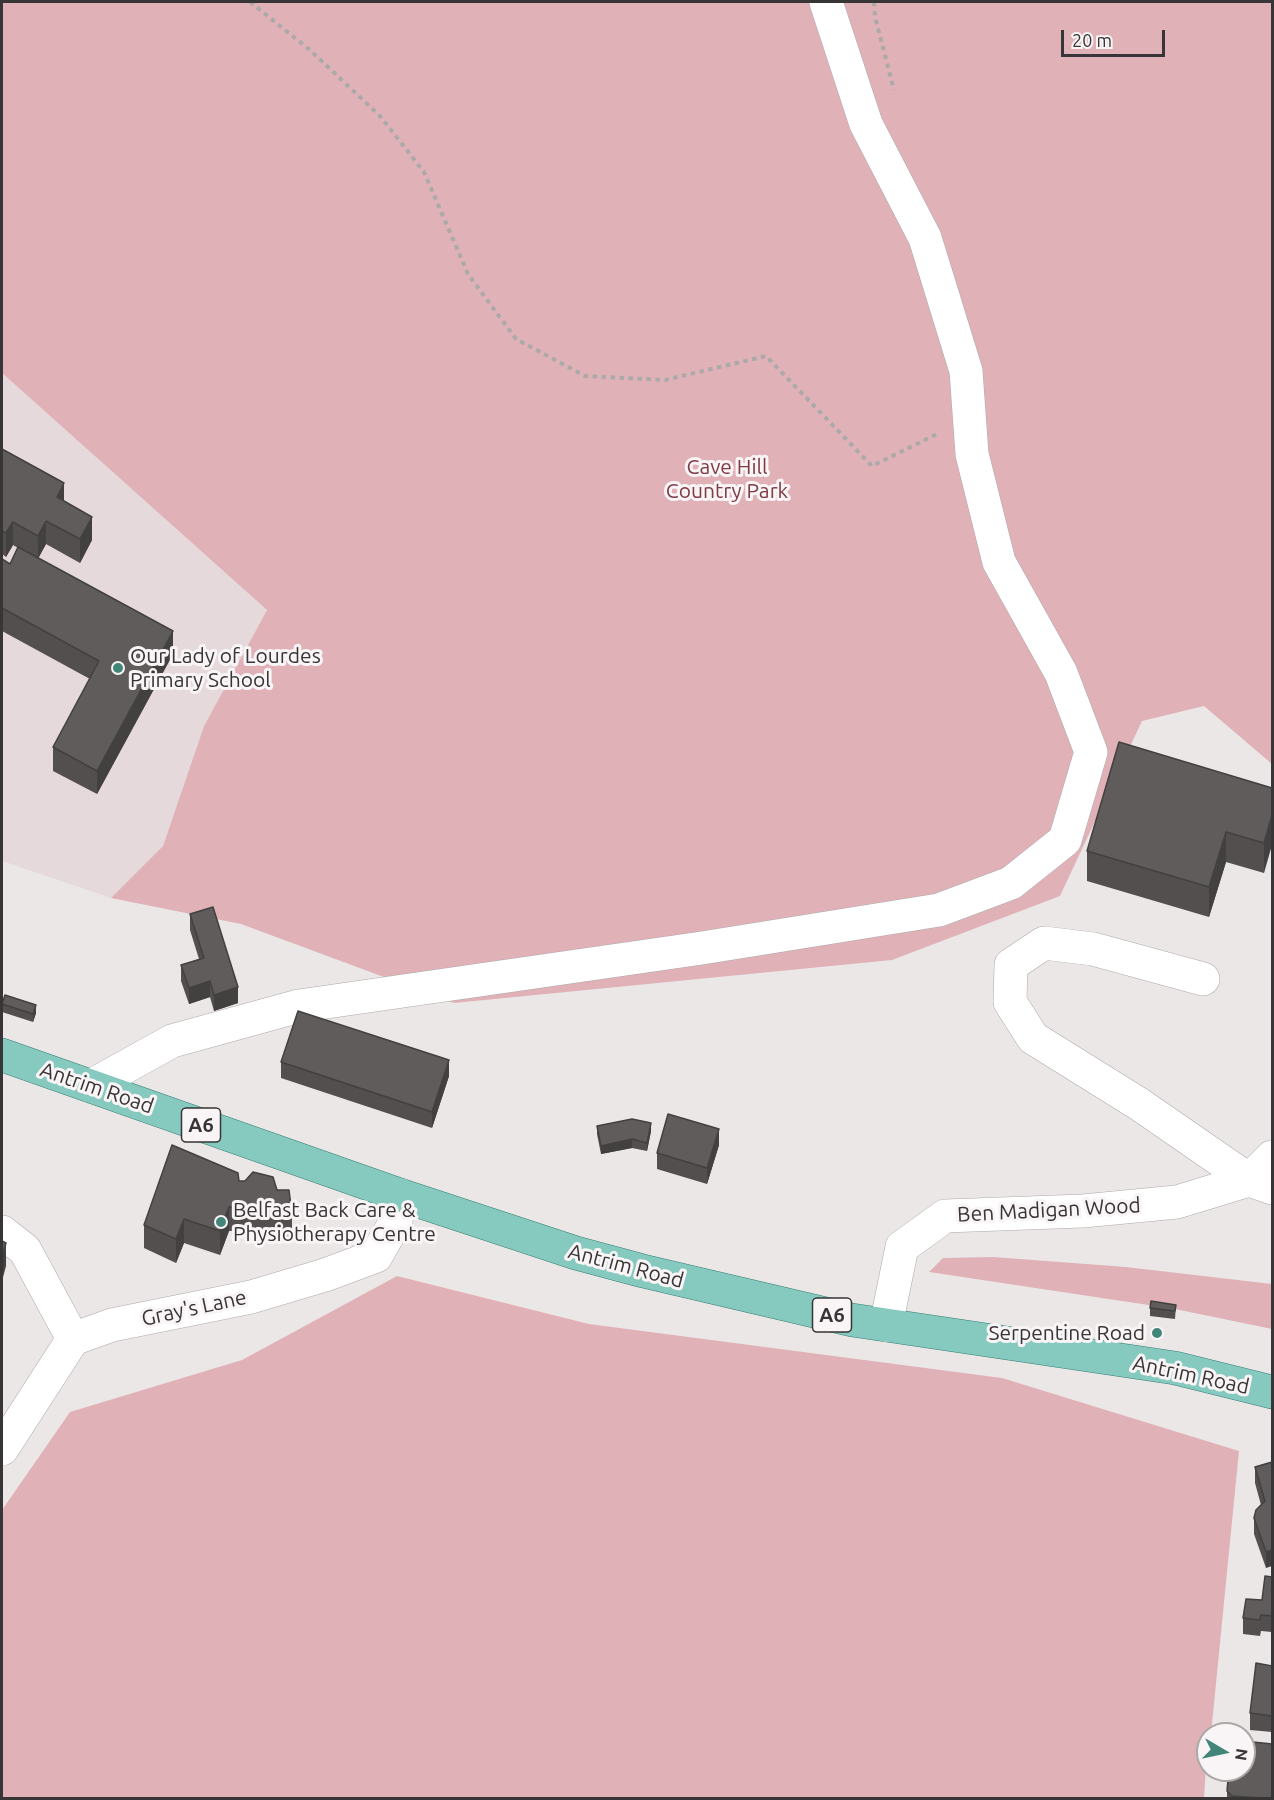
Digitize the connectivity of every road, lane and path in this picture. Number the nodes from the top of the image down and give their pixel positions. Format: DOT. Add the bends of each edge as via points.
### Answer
graph roads {
  1 [pos="250,2"];
  2 [pos="826,2"];
  3 [pos="874,2"];
  4 [pos="895,96"];
  5 [pos="970,418"];
  6 [pos="1203,979"];
  7 [pos="2,1055"];
  8 [pos="91,1086"];
  9 [pos="1272,1157"];
  10 [pos="1261,1184"];
  11 [pos="400,1195"];
  12 [pos="2,1232"];
  13 [pos="886,1325"];
  14 [pos="73,1339"];
  15 [pos="1272,1392"];
  16 [pos="2,1449"];
  1 -- 5 [label="path" via="310,50 387,125 424,172 468,274 516,339 585,376 665,380 766,356 872,466"];
  2 -- 5 [label="street" via="866,124 925,238 966,371"];
  3 -- 4 [label="path"];
  5 -- 8 [label="street" via="972,454 999,562 1061,673 1091,752 1065,840 1011,883 939,910 299,1006 172,1041"];
  6 -- 10 [label="street" via="1093,949 1044,943 1011,965 1010,1002 1033,1038"];
  7 -- 8 [label="main road, Antrim Road / A6"];
  8 -- 11 [label="main road, Antrim Road / A6"];
  9 -- 10 [label="street, Ben Madigan Wood"];
  10 -- 13 [label="street, Ben Madigan Wood" via="1178,1203 945,1216 902,1247"];
  11 -- 13 [label="main road, Antrim Road / A6" via="643,1271"];
  11 -- 14 [label="street, Gray's Lane" via="396,1221 376,1256 252,1296 112,1325"];
  12 -- 14 [label="street" via="25,1250"];
  13 -- 15 [label="main road, Antrim Road / A6" via="1175,1368"];
  14 -- 16 [label="street"];
}
